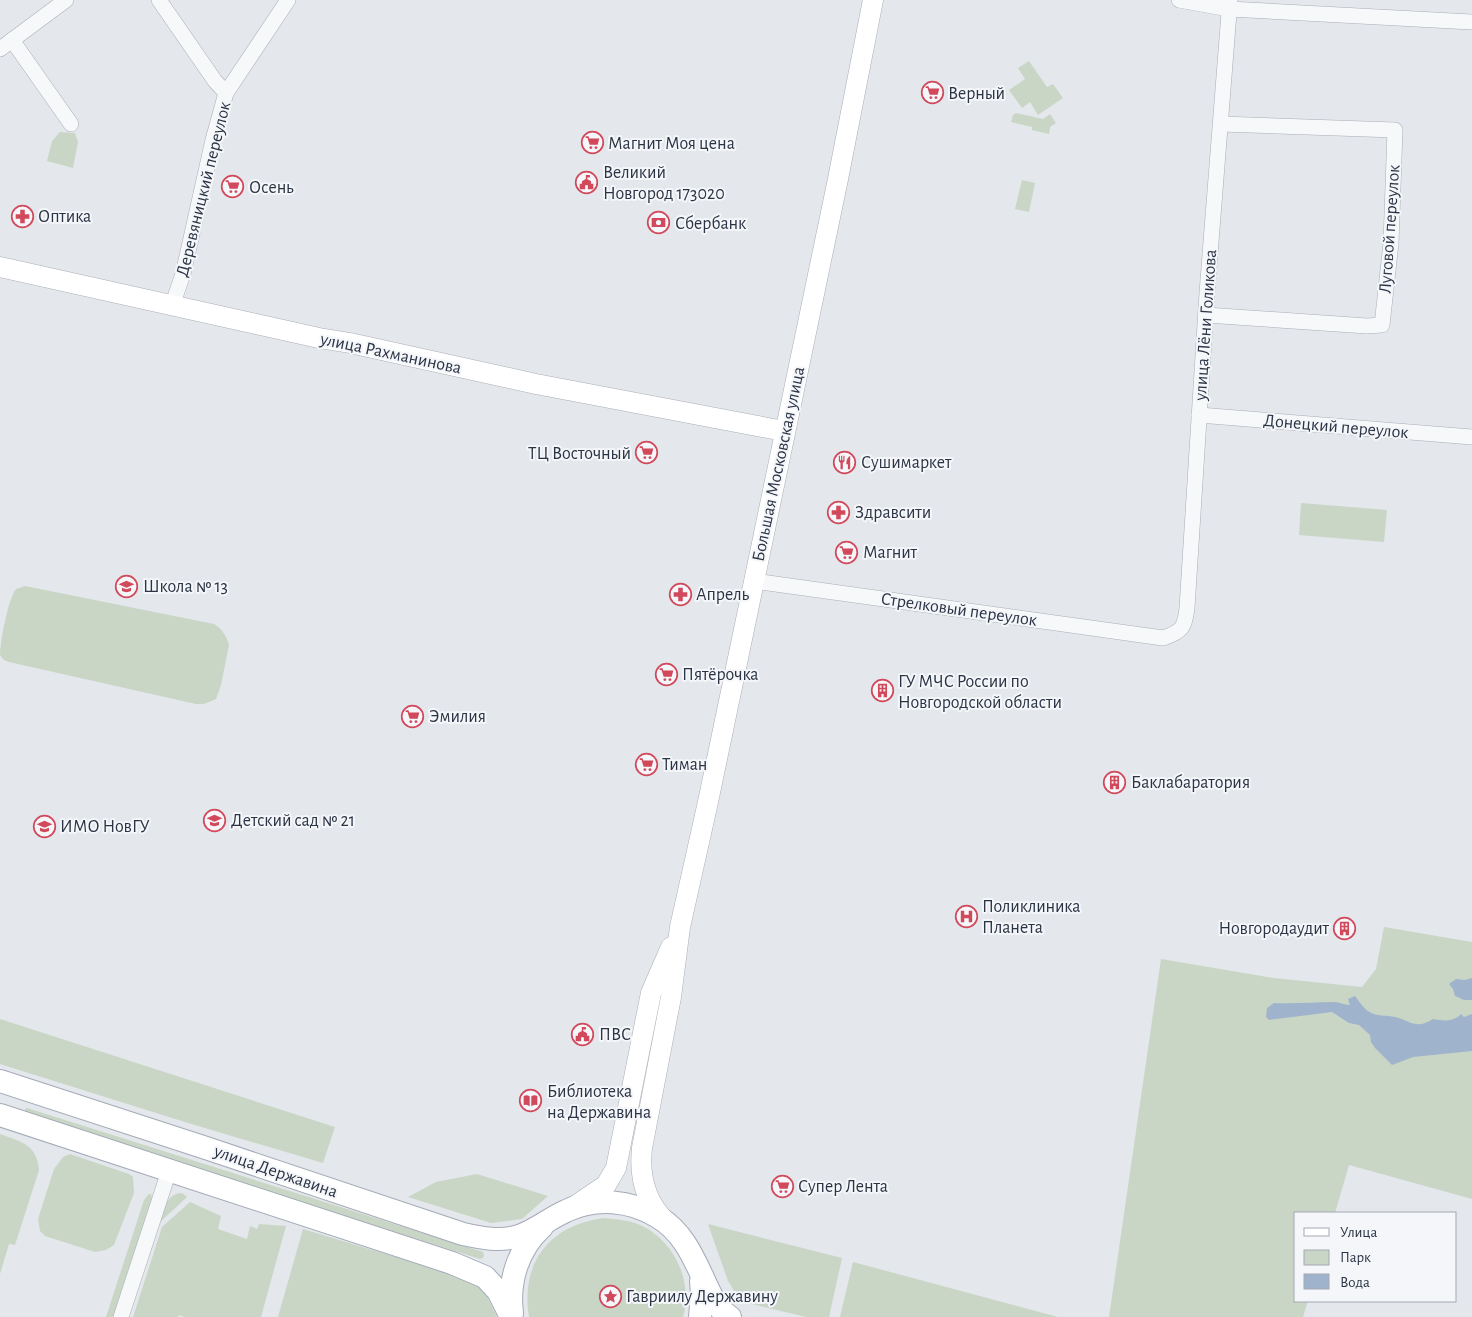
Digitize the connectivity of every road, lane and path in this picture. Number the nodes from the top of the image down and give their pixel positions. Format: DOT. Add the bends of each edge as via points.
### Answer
graph roads {
  1 [pos="66,0"];
  2 [pos="159,0"];
  3 [pos="288,0"];
  4 [pos="873,0"];
  5 [pos="1179,0"];
  6 [pos="1229,4"];
  7 [pos="1472,22"];
  8 [pos="6,45"];
  9 [pos="226,94"];
  10 [pos="71,124"];
  11 [pos="1221,124"];
  12 [pos="0,267"];
  13 [pos="172,306"];
  14 [pos="1206,315"];
  15 [pos="1199,415"];
  16 [pos="784,431"];
  17 [pos="1472,437"];
  18 [pos="754,581"];
  19 [pos="1164,638"];
  20 [pos="680,927"];
  21 [pos="4,1082"];
  22 [pos="0,1113"];
  23 [pos="169,1171"];
  24 [pos="558,1215"];
  25 [pos="674,1229"];
  26 [pos="694,1258"];
  27 [pos="121,1317"];
  28 [pos="512,1317"];
  29 [pos="700,1317"];
  30 [pos="730,1317"];
  1 -- 8 [label="street"];
  2 -- 9 [label="street"];
  3 -- 9 [label="street, Деревяницкий переулок"];
  4 -- 16 [label="main road, Большая Московская улица"];
  5 -- 6 [label="street"];
  6 -- 7 [label="street"];
  6 -- 11 [label="street, улица Лёни Голикова"];
  8 -- 10 [label="street"];
  9 -- 13 [label="street, Деревяницкий переулок" via="183,274"];
  11 -- 14 [label="street, улица Лёни Голикова"];
  11 -- 14 [label="street, Луговой переулок" via="1395,130 1391,243 1382,325"];
  12 -- 13 [label="main road, улица Рахманинова"];
  13 -- 16 [label="main road, улица Рахманинова" via="536,384"];
  14 -- 15 [label="street, улица Лёни Голикова"];
  15 -- 17 [label="street, Донецкий переулок"];
  15 -- 19 [label="street, улица Лёни Голикова" via="1186,618 1180,630"];
  16 -- 18 [label="main road, Большая Московская улица"];
  18 -- 19 [label="street, Стрелковый переулок"];
  18 -- 20 [label="main road, Большая Московская улица"];
  20 -- 24 [label="main road, Большая Московская улица" via="651,993 616,1168 606,1185"];
  20 -- 25 [label="main road, Большая Московская улица" via="671,997 641,1158 646,1194 657,1212"];
  21 -- 22 [label="main road"];
  21 -- 24 [label="main road, улица Державина" via="463,1234 492,1240 519,1236"];
  22 -- 23 [label="main road, улица Державина"];
  23 -- 27 [label="street"];
  23 -- 28 [label="main road, улица Державина" via="452,1263 485,1277 498,1291"];
  24 -- 25 [label="main road, улица Державина" via="584,1204 623,1203 641,1208"];
  24 -- 28 [label="main road, улица Державина" via="530,1240 516,1264 512,1283"];
  25 -- 26 [label="main road, улица Державина"];
  26 -- 29 [label="main road, улица Державина" via="702,1294"];
  26 -- 30 [label="main road, улица Державина" via="715,1303"];
}
